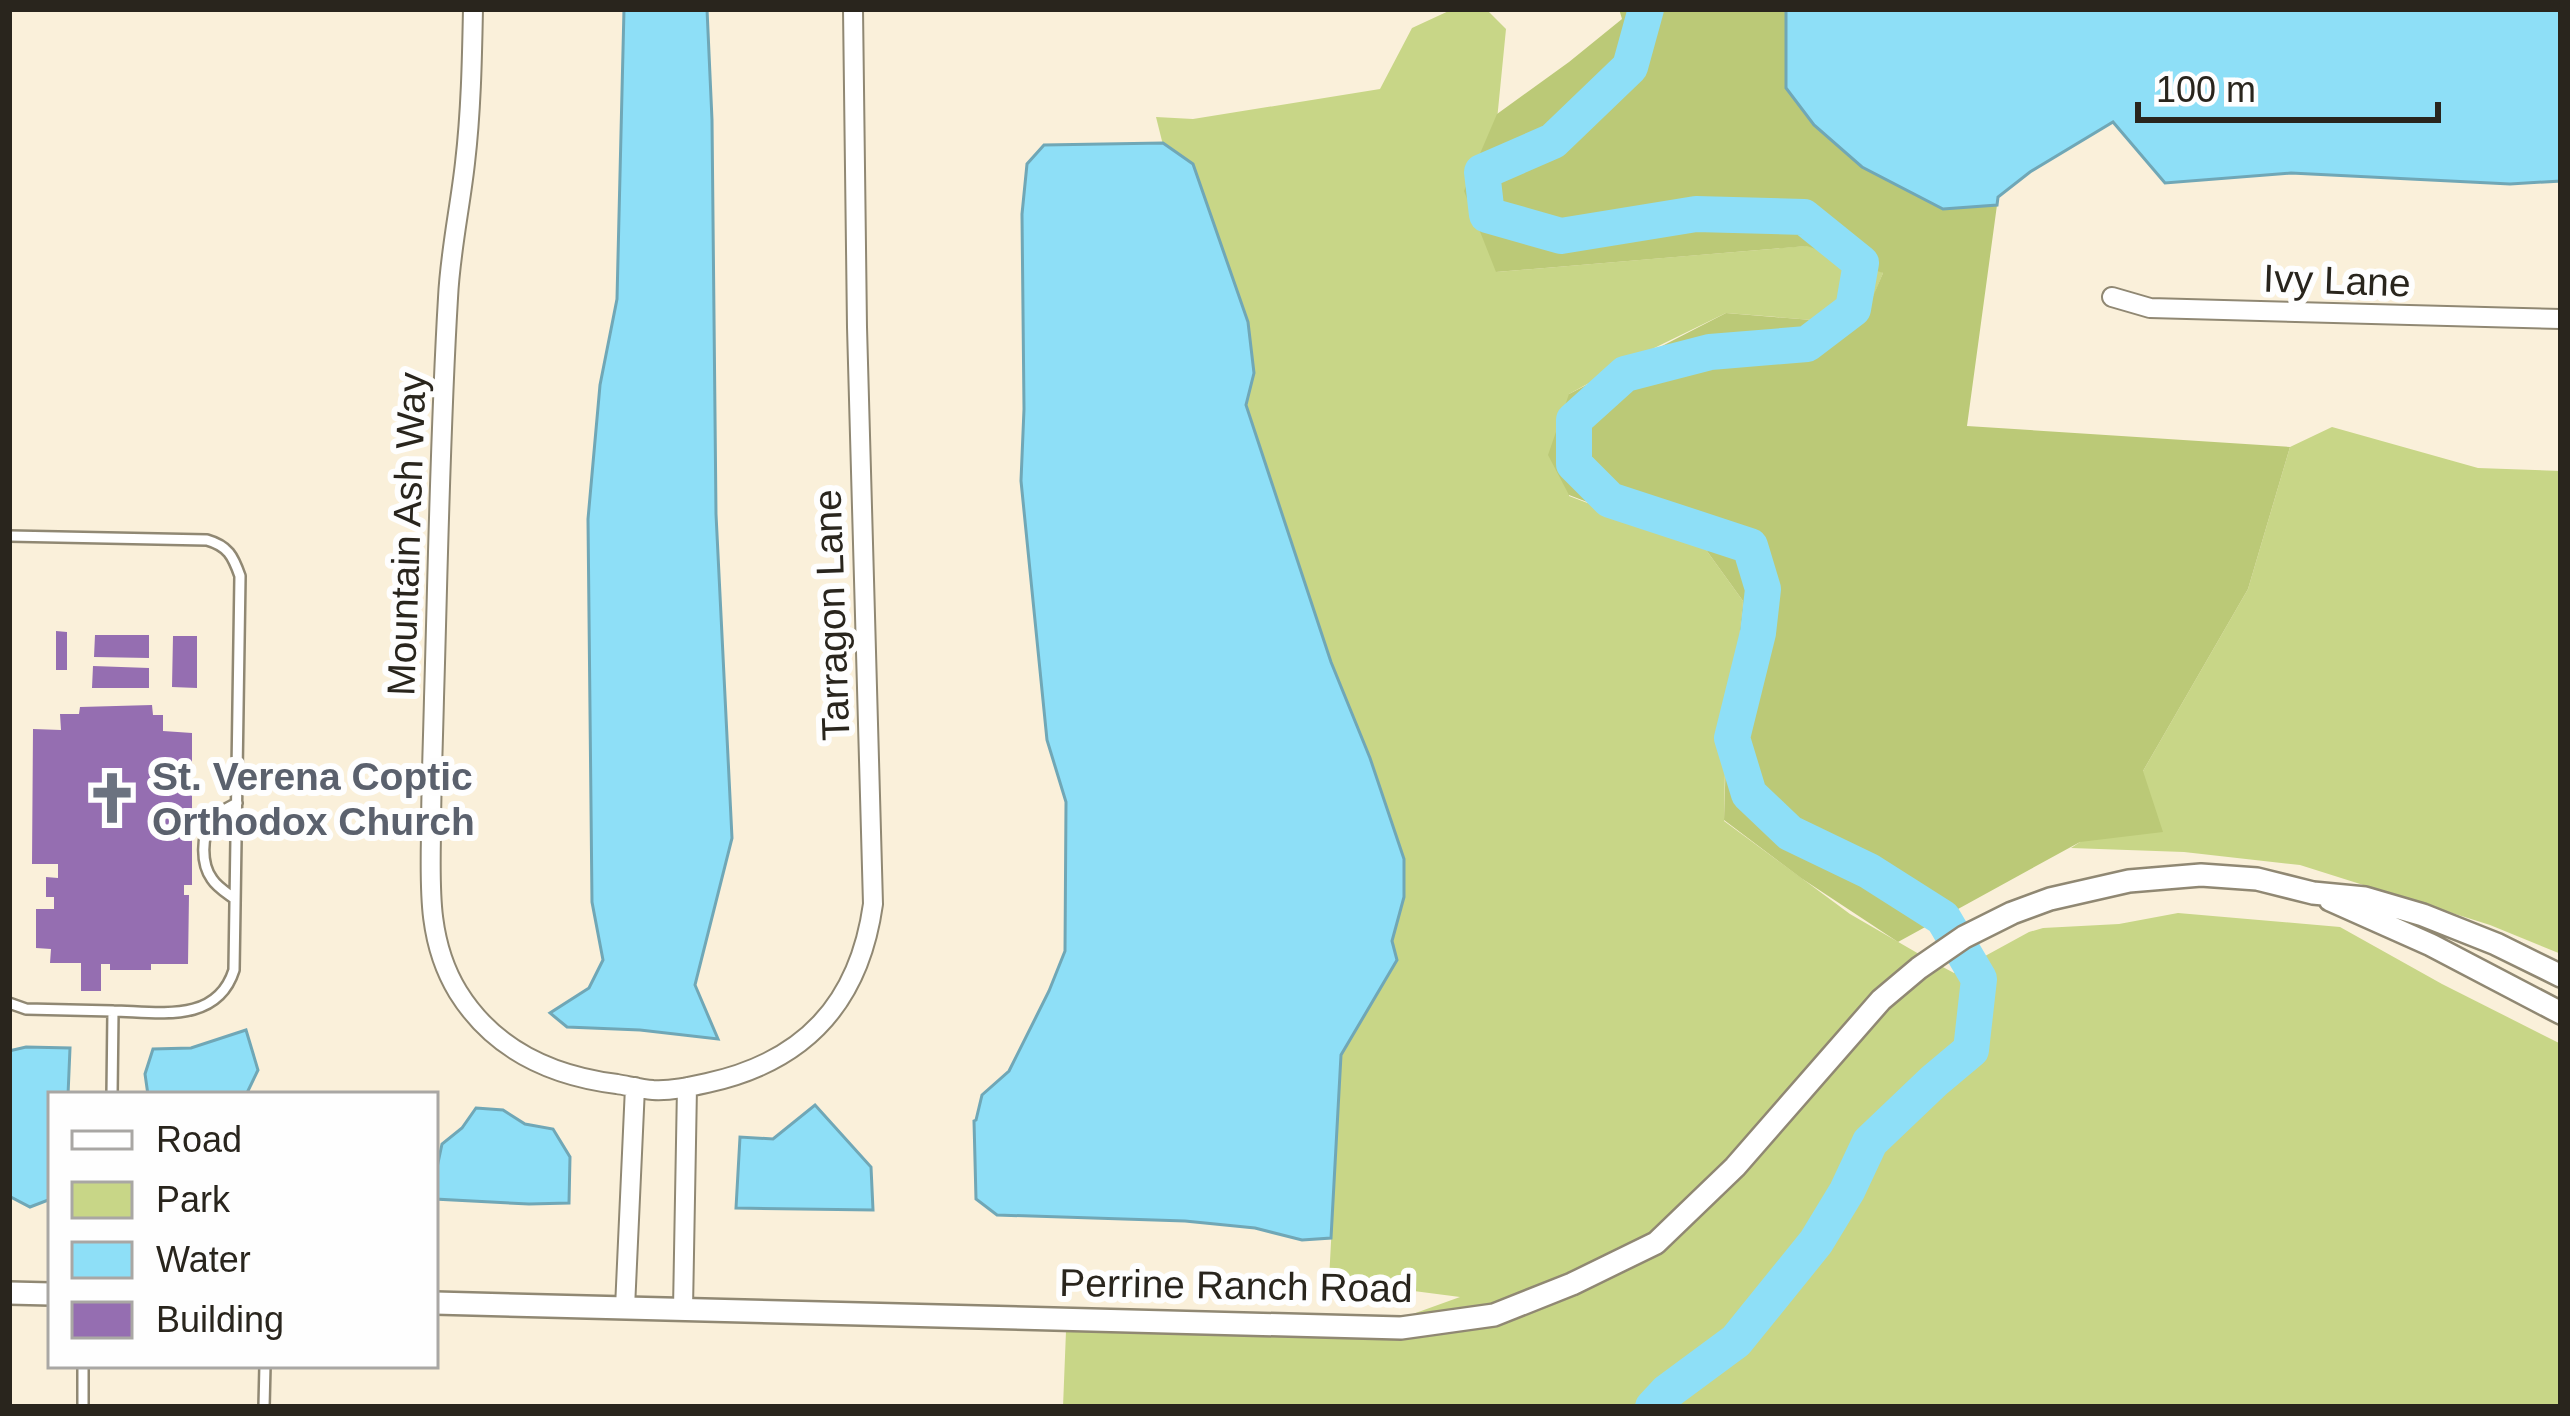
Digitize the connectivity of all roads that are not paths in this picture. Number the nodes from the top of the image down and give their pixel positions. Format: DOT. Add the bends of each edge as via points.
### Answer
graph roads {
  1 [pos="473,9"];
  2 [pos="853,9"];
  3 [pos="2112,297"];
  4 [pos="2561,319"];
  5 [pos="9,536"];
  6 [pos="237,803"];
  7 [pos="2313,893"];
  8 [pos="235,899"];
  9 [pos="2561,976"];
  10 [pos="9,1003"];
  11 [pos="113,1011"];
  12 [pos="2561,1013"];
  13 [pos="635,1087"];
  14 [pos="687,1088"];
  15 [pos="657,1090"];
  16 [pos="112,1092"];
  17 [pos="9,1293"];
  18 [pos="48,1294"];
  19 [pos="438,1303"];
  20 [pos="625,1308"];
  21 [pos="682,1310"];
  22 [pos="83,1368"];
  23 [pos="265,1368"];
  24 [pos="83,1407"];
  25 [pos="264,1407"];
  1 -- 13 [label="street, Mountain Ash Way" via="444,383 434,932 458,992 500,1040 556,1072"];
  2 -- 14 [label="street, Tarragon Lane" via="870,924 848,986 807,1037 748,1073"];
  3 -- 4 [label="street, Ivy Lane" via="2150,308"];
  5 -- 6 [label="lane" via="207,540 234,557 241,602"];
  6 -- 8 [label="lane"];
  6 -- 8 [label="lane" via="212,821 204,845 207,872"];
  7 -- 9 [label="street, Perrine Ranch Road" via="2423,915"];
  7 -- 12 [label="street, Perrine Ranch Road"];
  7 -- 21 [label="street, Perrine Ranch Road" via="2200,874 2129,881 2050,899 1964,938 1880,1000 1735,1167 1656,1244 1494,1315 1401,1328"];
  8 -- 11 [label="lane" via="234,970 216,1000 196,1010"];
  10 -- 11 [label="lane"];
  11 -- 16 [label="lane"];
  13 -- 15 [label="street, Mountain Ash Way"];
  13 -- 20 [label="street"];
  14 -- 15 [label="street, Tarragon Lane"];
  14 -- 21 [label="street"];
  17 -- 18 [label="street"];
  19 -- 20 [label="street, Perrine Ranch Road"];
  20 -- 21 [label="street, Perrine Ranch Road"];
  22 -- 24 [label="lane"];
  23 -- 25 [label="lane"];
}
